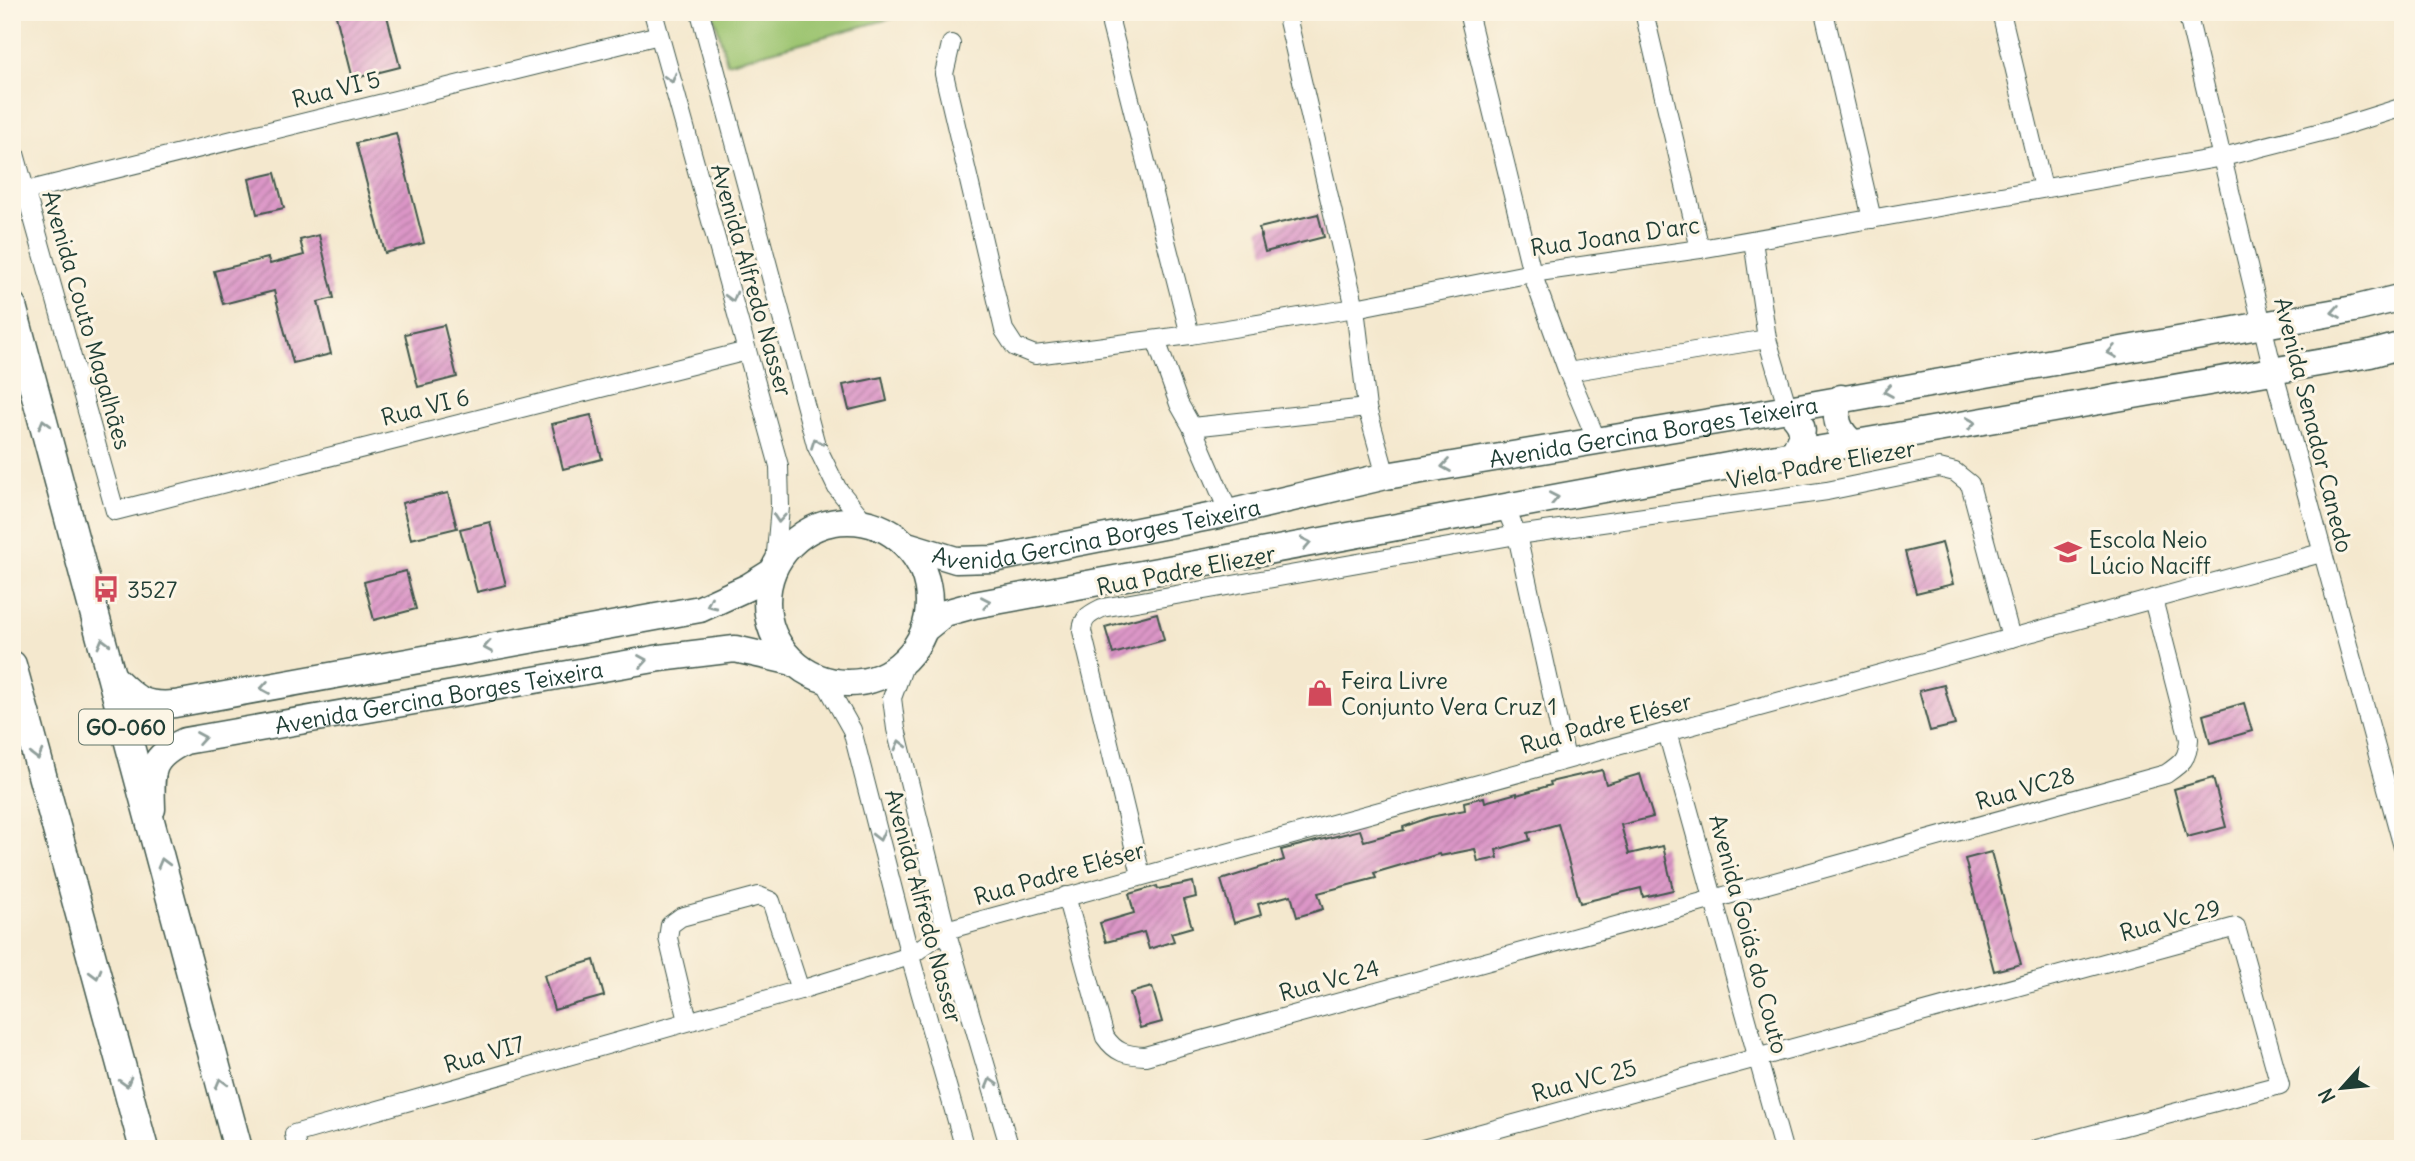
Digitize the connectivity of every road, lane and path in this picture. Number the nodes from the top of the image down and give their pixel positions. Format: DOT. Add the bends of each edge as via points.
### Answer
graph roads {
  1 [pos="653,12"];
  2 [pos="700,12"];
  3 [pos="1111,12"];
  4 [pos="1286,12"];
  5 [pos="1468,12"];
  6 [pos="1644,12"];
  7 [pos="1824,12"];
  8 [pos="2001,12"];
  9 [pos="2187,12"];
  10 [pos="659,35"];
  11 [pos="951,44"];
  12 [pos="2403,107"];
  13 [pos="12,143"];
  14 [pos="2223,156"];
  15 [pos="2043,188"];
  16 [pos="26,191"];
  17 [pos="1872,219"];
  18 [pos="1753,240"];
  19 [pos="1700,249"];
  20 [pos="1532,273"];
  21 [pos="2403,297"];
  22 [pos="12,306"];
  23 [pos="1355,308"];
  24 [pos="2263,325"];
  25 [pos="1190,335"];
  26 [pos="1768,339"];
  27 [pos="1156,340"];
  28 [pos="2403,345"];
  29 [pos="747,351"];
  30 [pos="2273,370"];
  31 [pos="1568,372"];
  32 [pos="1841,398"];
  33 [pos="1367,408"];
  34 [pos="1787,409"];
  35 [pos="1192,427"];
  36 [pos="1597,441"];
  37 [pos="1854,444"];
  38 [pos="1793,454"];
  39 [pos="1386,476"];
  40 [pos="1504,507"];
  41 [pos="115,511"];
  42 [pos="1229,513"];
  43 [pos="864,521"];
  44 [pos="1517,535"];
  45 [pos="907,545"];
  46 [pos="2321,553"];
  47 [pos="774,568"];
  48 [pos="2153,599"];
  49 [pos="925,629"];
  50 [pos="2011,638"];
  51 [pos="905,660"];
  52 [pos="793,662"];
  53 [pos="12,665"];
  54 [pos="111,675"];
  55 [pos="824,680"];
  56 [pos="1667,732"];
  57 [pos="1566,759"];
  58 [pos="152,825"];
  59 [pos="2403,847"];
  60 [pos="1141,875"];
  61 [pos="1066,896"];
  62 [pos="1714,900"];
  63 [pos="946,930"];
  64 [pos="910,956"];
  65 [pos="800,990"];
  66 [pos="688,1021"];
  67 [pos="1758,1058"];
  68 [pos="295,1142"];
  69 [pos="145,1149"];
  70 [pos="238,1149"];
  71 [pos="965,1149"];
  72 [pos="1010,1149"];
  73 [pos="1423,1149"];
  74 [pos="1783,1149"];
  75 [pos="2037,1149"];
  1 -- 10 [label="street, Avenida Alfredo Nasser"];
  43 -- 2 [label="street, Avenida Alfredo Nasser, one-way" via="837,488 816,446"];
  3 -- 25 [label="street"];
  4 -- 23 [label="street"];
  5 -- 20 [label="street"];
  6 -- 19 [label="street"];
  7 -- 17 [label="street"];
  8 -- 15 [label="street"];
  9 -- 14 [label="street, Avenida Senador Canedo"];
  10 -- 16 [label="street, Rua VI 5"];
  10 -- 29 [label="street, Avenida Alfredo Nasser, one-way"];
  11 -- 27 [label="street, Rua Joana D'arc" via="944,74 1004,330 1015,347 1035,355"];
  12 -- 14 [label="street, Rua Joana D'arc"];
  13 -- 16 [label="street, Avenida Couto Magalhães"];
  14 -- 15 [label="street, Rua Joana D'arc"];
  14 -- 24 [label="street, Avenida Senador Canedo"];
  15 -- 17 [label="street, Rua Joana D'arc"];
  16 -- 41 [label="street, Avenida Couto Magalhães"];
  17 -- 18 [label="street, Rua Joana D'arc"];
  18 -- 19 [label="street, Rua Joana D'arc"];
  18 -- 26 [label="street"];
  19 -- 20 [label="street, Rua Joana D'arc"];
  20 -- 23 [label="street, Rua Joana D'arc"];
  20 -- 31 [label="street"];
  21 -- 24 [label="main road, Avenida Gercina Borges Teixeira, one-way"];
  54 -- 22 [label="main road, GO-060 / GO-060, one-way"];
  23 -- 25 [label="street, Rua Joana D'arc"];
  23 -- 33 [label="street"];
  24 -- 30 [label="street, Avenida Senador Canedo"];
  24 -- 32 [label="main road, Avenida Gercina Borges Teixeira, one-way"];
  25 -- 27 [label="street, Rua Joana D'arc"];
  26 -- 31 [label="street"];
  26 -- 34 [label="street"];
  27 -- 35 [label="street"];
  28 -- 30 [label="main road, Avenida Gercina Borges Teixeira"];
  29 -- 41 [label="street, Rua VI 6"];
  29 -- 47 [label="street, Avenida Alfredo Nasser, one-way" via="779,466"];
  37 -- 30 [label="main road, Avenida Gercina Borges Teixeira, one-way"];
  30 -- 46 [label="street, Avenida Senador Canedo"];
  31 -- 36 [label="street"];
  32 -- 34 [label="main road, Avenida Gercina Borges Teixeira"];
  32 -- 37 [label="main road" via="1837,422"];
  33 -- 35 [label="street"];
  33 -- 39 [label="street"];
  34 -- 36 [label="main road, Avenida Gercina Borges Teixeira"];
  34 -- 38 [label="main road" via="1802,428"];
  35 -- 42 [label="street"];
  36 -- 39 [label="main road, Avenida Gercina Borges Teixeira, one-way"];
  37 -- 38 [label="main road, Avenida Gercina Borges Teixeira"];
  40 -- 38 [label="main road, Avenida Gercina Borges Teixeira, one-way"];
  39 -- 42 [label="main road, Avenida Gercina Borges Teixeira"];
  40 -- 44 [label="street"];
  49 -- 40 [label="main road, Avenida Gercina Borges Teixeira, one-way" via="945,613 974,605"];
  42 -- 45 [label="main road, Avenida Gercina Borges Teixeira" via="994,559 956,560"];
  43 -- 45 [label="main road" via="888,530"];
  43 -- 47 [label="main road" via="838,520 813,527 791,542"];
  44 -- 50 [label="street, Viela Padre Eliezer" via="1827,491 1939,468 1955,471 1970,484"];
  44 -- 57 [label="street"];
  44 -- 60 [label="street, Rua Padre Eliezer" via="1090,613 1082,631"];
  45 -- 49 [label="main road" via="928,585"];
  46 -- 48 [label="street, Rua Padre Eléser"];
  46 -- 59 [label="street, Avenida Senador Canedo"];
  47 -- 52 [label="main road" via="766,596 768,620 777,643"];
  47 -- 54 [label="main road, Avenida Gercina Borges Teixeira, one-way" via="748,587 700,609 175,704 154,706 135,698"];
  48 -- 50 [label="street, Rua Padre Eléser"];
  48 -- 62 [label="street, Rua VC28" via="2189,739 2188,753 2166,774"];
  49 -- 51 [label="main road"];
  50 -- 56 [label="street, Rua Padre Eléser"];
  51 -- 55 [label="main road" via="868,681"];
  63 -- 51 [label="street, Avenida Alfredo Nasser, one-way" via="896,729 892,698"];
  52 -- 55 [label="main road"];
  58 -- 52 [label="main road, Avenida Gercina Borges Teixeira, one-way" via="155,766 159,756 185,740 660,658 735,649"];
  53 -- 69 [label="main road, one-way"];
  54 -- 58 [label="main road, GO-060 / GO-060"];
  55 -- 64 [label="street, Avenida Alfredo Nasser, one-way" via="852,730"];
  56 -- 57 [label="street, Rua Padre Eléser"];
  56 -- 62 [label="street, Avenida Goiás do Couto"];
  57 -- 60 [label="street, Rua Padre Eléser"];
  70 -- 58 [label="main road, GO-060 / GO-060, one-way"];
  60 -- 61 [label="street, Rua Padre Eléser"];
  61 -- 62 [label="street, Rua Vc 24" via="1105,1037 1114,1049 1145,1056"];
  61 -- 63 [label="street, Rua Padre Eléser"];
  62 -- 67 [label="street, Avenida Goiás do Couto"];
  63 -- 64 [label="street, Rua Padre Eléser"];
  72 -- 63 [label="street, Avenida Alfredo Nasser, one-way"];
  64 -- 65 [label="street, Rua VI7"];
  64 -- 71 [label="street, Avenida Alfredo Nasser"];
  65 -- 66 [label="street, Rua VI7"];
  65 -- 66 [label="street" via="771,901 759,896 681,917 670,925 668,938"];
  66 -- 68 [label="street, Rua VI7"];
  67 -- 73 [label="street, Rua VC 25"];
  67 -- 74 [label="street, Avenida Goiás do Couto"];
  67 -- 75 [label="street, Rua Vc 29" via="2236,927 2280,1085"];
}
